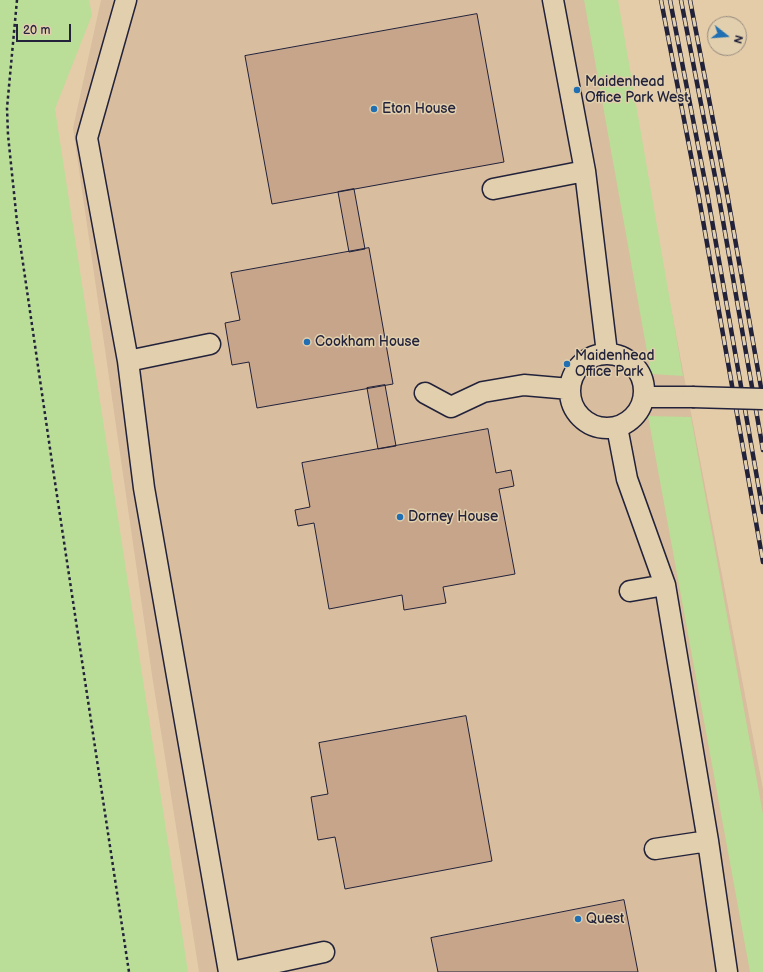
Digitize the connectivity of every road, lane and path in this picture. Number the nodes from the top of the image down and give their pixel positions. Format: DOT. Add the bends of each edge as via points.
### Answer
graph roads {
  1 [pos="17,0"];
  2 [pos="126,0"];
  3 [pos="553,0"];
  4 [pos="585,172"];
  5 [pos="493,189"];
  6 [pos="210,344"];
  7 [pos="607,354"];
  8 [pos="128,361"];
  9 [pos="570,389"];
  10 [pos="425,393"];
  11 [pos="644,397"];
  12 [pos="763,399"];
  13 [pos="617,427"];
  14 [pos="665,585"];
  15 [pos="630,591"];
  16 [pos="708,841"];
  17 [pos="655,850"];
  18 [pos="324,952"];
  19 [pos="129,972"];
  20 [pos="230,972"];
  21 [pos="727,972"];
  1 -- 19 [label="path" via="7,108 17,222"];
  2 -- 8 [label="street" via="87,138"];
  3 -- 4 [label="street"];
  4 -- 5 [label="street"];
  4 -- 7 [label="street"];
  6 -- 8 [label="street"];
  7 -- 9 [label="street" via="596,355 586,360 572,378"];
  7 -- 11 [label="street" via="618,355 636,367 644,386"];
  8 -- 20 [label="street" via="144,488"];
  9 -- 10 [label="street" via="524,385 483,392 451,407"];
  9 -- 13 [label="street" via="571,400 584,420 594,426"];
  11 -- 12 [label="street, bridge"];
  11 -- 13 [label="street" via="639,410"];
  13 -- 14 [label="street" via="627,479"];
  14 -- 15 [label="street"];
  14 -- 16 [label="street"];
  16 -- 17 [label="street"];
  16 -- 21 [label="street"];
  18 -- 20 [label="street"];
}
